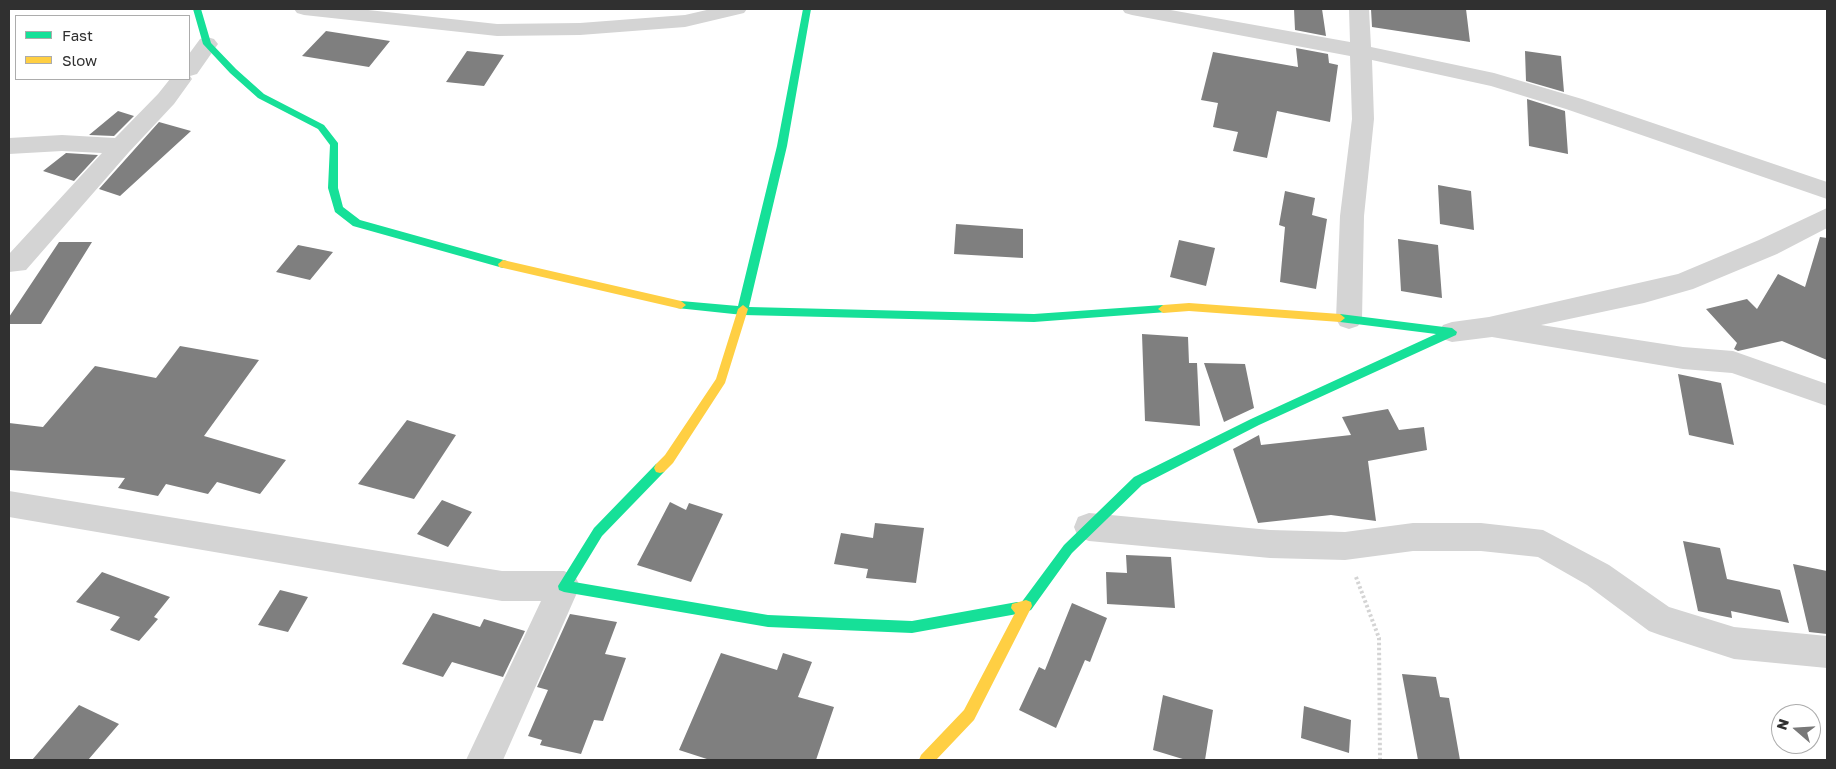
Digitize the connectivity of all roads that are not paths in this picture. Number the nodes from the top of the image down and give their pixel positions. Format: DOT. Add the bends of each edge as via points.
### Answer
graph roads {
  1 [pos="197,9"];
  2 [pos="304,9"];
  3 [pos="737,9"];
  4 [pos="807,9"];
  5 [pos="1132,9"];
  6 [pos="1360,9"];
  7 [pos="207,44"];
  8 [pos="1360,51"];
  9 [pos="190,67"];
  10 [pos="180,80"];
  11 [pos="9,146"];
  12 [pos="122,146"];
  13 [pos="1827,191"];
  14 [pos="1827,217"];
  15 [pos="9,263"];
  16 [pos="743,311"];
  17 [pos="1349,319"];
  18 [pos="1489,328"];
  19 [pos="1452,332"];
  20 [pos="1827,395"];
  21 [pos="9,504"];
  22 [pos="1089,527"];
  23 [pos="564,586"];
  24 [pos="1026,606"];
  25 [pos="1827,652"];
  26 [pos="483,760"];
  27 [pos="926,760"];
  1 -- 7 [label="street"];
  2 -- 3 [label="street" via="497,30 580,29 685,21"];
  4 -- 16 [label="street" via="782,146"];
  5 -- 8 [label="street"];
  6 -- 8 [label="street"];
  7 -- 9 [label="street"];
  7 -- 16 [label="street" via="261,96 321,127 335,145 333,188 338,209 357,223 502,264 678,305"];
  8 -- 13 [label="street" via="1494,80 1574,104"];
  8 -- 17 [label="street" via="1363,118 1352,216"];
  10 -- 12 [label="street"];
  11 -- 12 [label="street" via="62,143"];
  12 -- 15 [label="street" via="17,263"];
  14 -- 18 [label="street" via="1768,247 1684,282"];
  16 -- 17 [label="street" via="1034,318 1189,307"];
  16 -- 23 [label="street" via="721,380 669,459 598,532"];
  17 -- 19 [label="street"];
  18 -- 19 [label="street"];
  18 -- 20 [label="street" via="1683,358 1733,362"];
  19 -- 22 [label="street" via="1255,422 1138,481"];
  21 -- 23 [label="street" via="502,586"];
  22 -- 24 [label="street" via="1068,549"];
  22 -- 25 [label="street" via="1270,544 1345,546 1413,536 1481,537 1543,544 1598,575 1660,620 1734,643"];
  23 -- 24 [label="street" via="787,622 912,627"];
  23 -- 26 [label="street"];
  24 -- 27 [label="street" via="969,715"];
}
